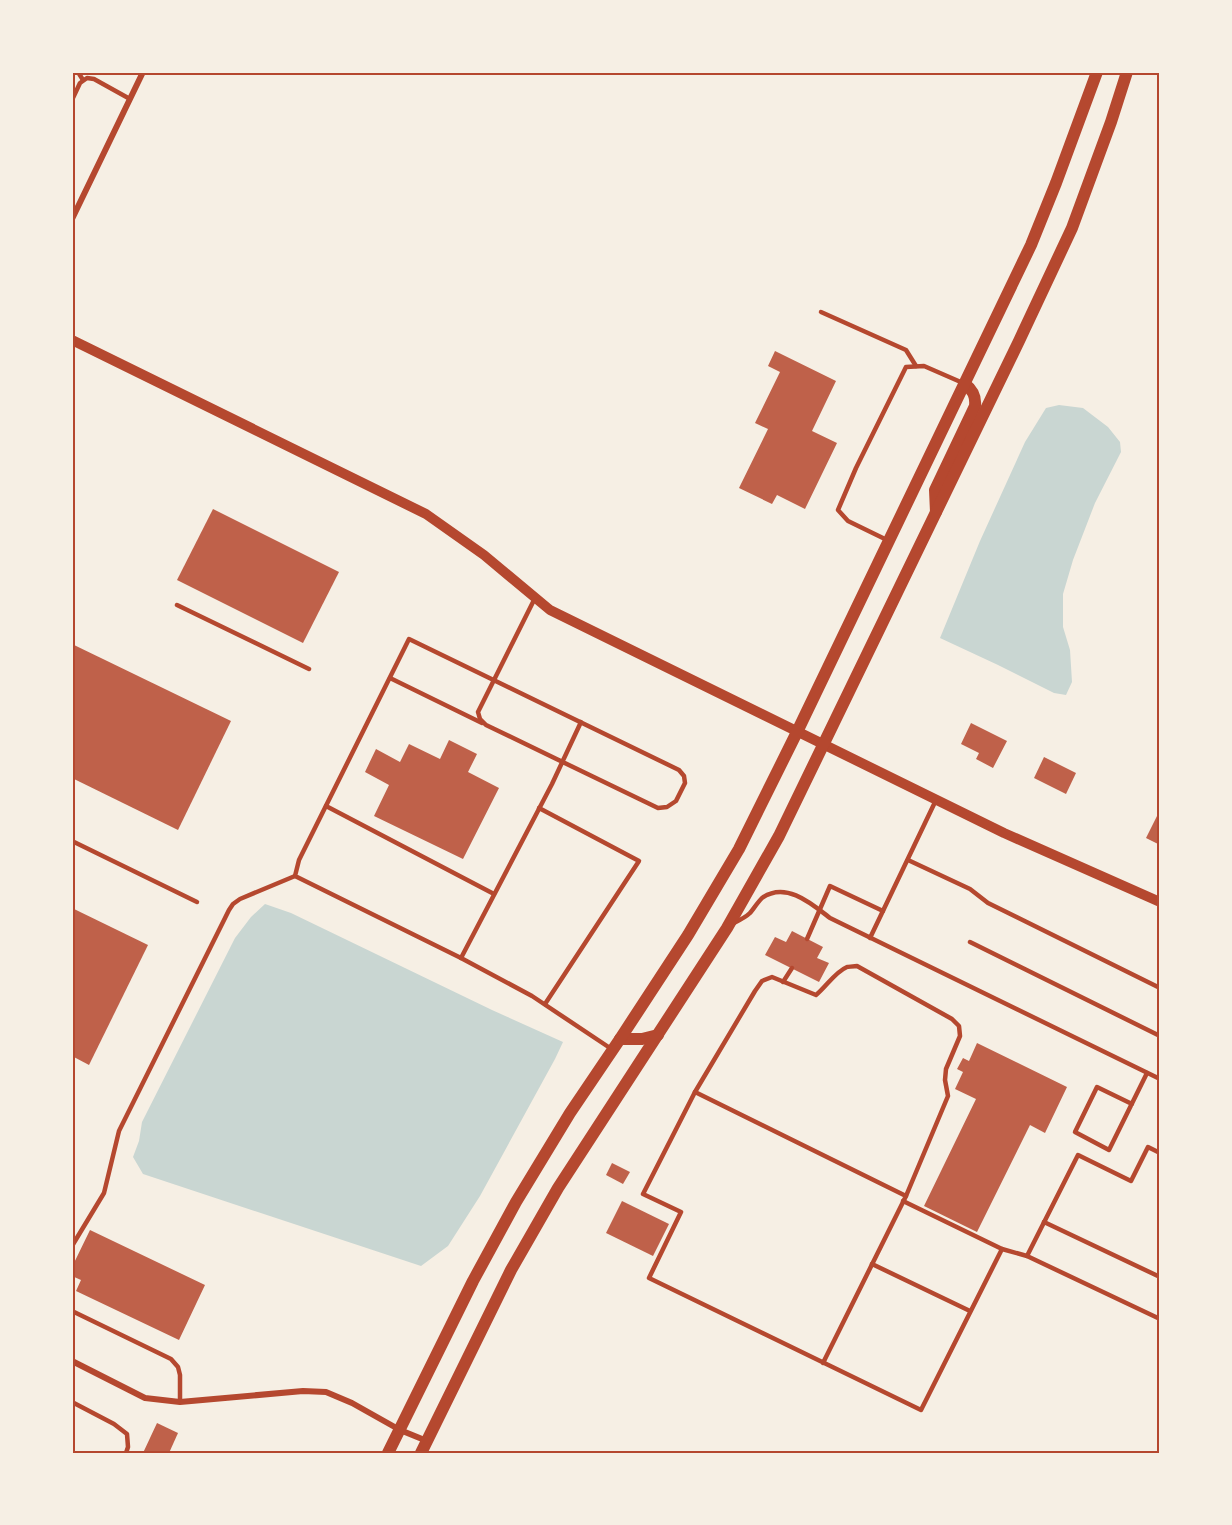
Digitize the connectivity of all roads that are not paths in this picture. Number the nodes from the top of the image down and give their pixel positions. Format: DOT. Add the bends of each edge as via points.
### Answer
graph roads {
  1 [pos="78,72"];
  2 [pos="143,72"];
  3 [pos="1097,72"];
  4 [pos="1127,72"];
  5 [pos="83,80"];
  6 [pos="130,99"];
  7 [pos="72,100"];
  8 [pos="72,219"];
  9 [pos="821,312"];
  10 [pos="72,340"];
  11 [pos="916,366"];
  12 [pos="965,384"];
  13 [pos="936,513"];
  14 [pos="890,541"];
  15 [pos="535,598"];
  16 [pos="177,605"];
  17 [pos="309,669"];
  18 [pos="390,678"];
  19 [pos="494,680"];
  20 [pos="581,722"];
  21 [pos="486,725"];
  22 [pos="797,732"];
  23 [pos="823,745"];
  24 [pos="562,762"];
  25 [pos="936,800"];
  26 [pos="326,806"];
  27 [pos="539,808"];
  28 [pos="72,842"];
  29 [pos="908,860"];
  30 [pos="295,876"];
  31 [pos="494,894"];
  32 [pos="197,902"];
  33 [pos="1160,902"];
  34 [pos="819,909"];
  35 [pos="883,911"];
  36 [pos="727,928"];
  37 [pos="870,938"];
  38 [pos="807,939"];
  39 [pos="970,942"];
  40 [pos="461,958"];
  41 [pos="792,968"];
  42 [pos="783,982"];
  43 [pos="1160,988"];
  44 [pos="544,1004"];
  45 [pos="657,1035"];
  46 [pos="1160,1036"];
  47 [pos="617,1044"];
  48 [pos="1147,1072"];
  49 [pos="1160,1079"];
  50 [pos="695,1092"];
  51 [pos="1132,1104"];
  52 [pos="1160,1153"];
  53 [pos="904,1199"];
  54 [pos="1044,1222"];
  55 [pos="73,1244"];
  56 [pos="1002,1249"];
  57 [pos="1027,1256"];
  58 [pos="872,1264"];
  59 [pos="1160,1276"];
  60 [pos="72,1311"];
  61 [pos="970,1311"];
  62 [pos="1160,1319"];
  63 [pos="72,1361"];
  64 [pos="823,1363"];
  65 [pos="72,1402"];
  66 [pos="180,1402"];
  67 [pos="400,1430"];
  68 [pos="424,1447"];
  69 [pos="126,1453"];
  70 [pos="388,1453"];
  1 -- 5 [label="lane"];
  2 -- 6 [label="street"];
  3 -- 12 [label="main road" via="1031,245"];
  4 -- 13 [label="main road" via="1072,228"];
  5 -- 6 [label="lane" via="91,78"];
  5 -- 7 [label="lane"];
  6 -- 8 [label="street"];
  9 -- 11 [label="lane" via="906,350"];
  10 -- 15 [label="street" via="426,513"];
  11 -- 12 [label="lane"];
  11 -- 14 [label="lane" via="906,367 838,510 848,521"];
  12 -- 13 [label="main road" via="974,394 975,406 934,490"];
  12 -- 14 [label="main road"];
  13 -- 23 [label="main road"];
  14 -- 22 [label="main road"];
  15 -- 19 [label="lane"];
  15 -- 22 [label="street" via="550,610"];
  16 -- 17 [label="lane"];
  18 -- 19 [label="lane" via="409,639"];
  18 -- 21 [label="lane"];
  18 -- 26 [label="lane"];
  19 -- 20 [label="lane"];
  19 -- 21 [label="lane" via="478,712"];
  20 -- 24 [label="lane"];
  20 -- 24 [label="lane" via="679,770 685,783 676,801 658,808"];
  21 -- 24 [label="lane"];
  22 -- 23 [label="street"];
  22 -- 47 [label="main road" via="739,849"];
  23 -- 25 [label="street"];
  23 -- 36 [label="main road" via="779,836"];
  24 -- 27 [label="lane"];
  25 -- 29 [label="lane"];
  25 -- 33 [label="street"];
  26 -- 30 [label="lane"];
  26 -- 31 [label="lane"];
  27 -- 31 [label="lane"];
  27 -- 44 [label="lane" via="639,861"];
  28 -- 32 [label="lane"];
  29 -- 35 [label="lane"];
  29 -- 43 [label="lane"];
  30 -- 40 [label="lane"];
  30 -- 55 [label="lane" via="240,899 229,910 119,1131 104,1193"];
  31 -- 40 [label="lane"];
  34 -- 35 [label="lane" via="830,886"];
  34 -- 36 [label="lane" via="793,894 777,892 762,898 749,914"];
  34 -- 37 [label="lane"];
  34 -- 38 [label="lane"];
  35 -- 37 [label="lane"];
  36 -- 45 [label="main road"];
  37 -- 48 [label="lane"];
  39 -- 46 [label="lane"];
  40 -- 44 [label="lane"];
  41 -- 42 [label="lane"];
  42 -- 50 [label="lane" via="771,977 762,981"];
  42 -- 53 [label="lane" via="816,995 847,967 857,966 959,1026 960,1036 946,1069 948,1096"];
  44 -- 47 [label="lane"];
  45 -- 47 [label="main road"];
  45 -- 68 [label="main road" via="558,1188 511,1270"];
  47 -- 67 [label="main road" via="516,1202"];
  48 -- 49 [label="lane"];
  48 -- 51 [label="lane"];
  50 -- 53 [label="lane"];
  50 -- 64 [label="lane" via="642,1194 681,1212 649,1278"];
  51 -- 51 [label="lane" via="1109,1150 1075,1132 1097,1087"];
  52 -- 54 [label="lane" via="1148,1147 1131,1181 1078,1155"];
  53 -- 56 [label="lane"];
  53 -- 58 [label="lane"];
  54 -- 57 [label="lane"];
  54 -- 59 [label="lane"];
  56 -- 57 [label="lane"];
  56 -- 61 [label="lane"];
  57 -- 62 [label="lane"];
  58 -- 61 [label="lane"];
  58 -- 64 [label="lane"];
  60 -- 66 [label="lane" via="171,1359 180,1375"];
  61 -- 64 [label="lane" via="921,1410"];
  63 -- 66 [label="street" via="145,1398"];
  65 -- 69 [label="lane" via="127,1434"];
  66 -- 67 [label="street" via="326,1392"];
  67 -- 68 [label="street"];
  67 -- 70 [label="main road"];
}
